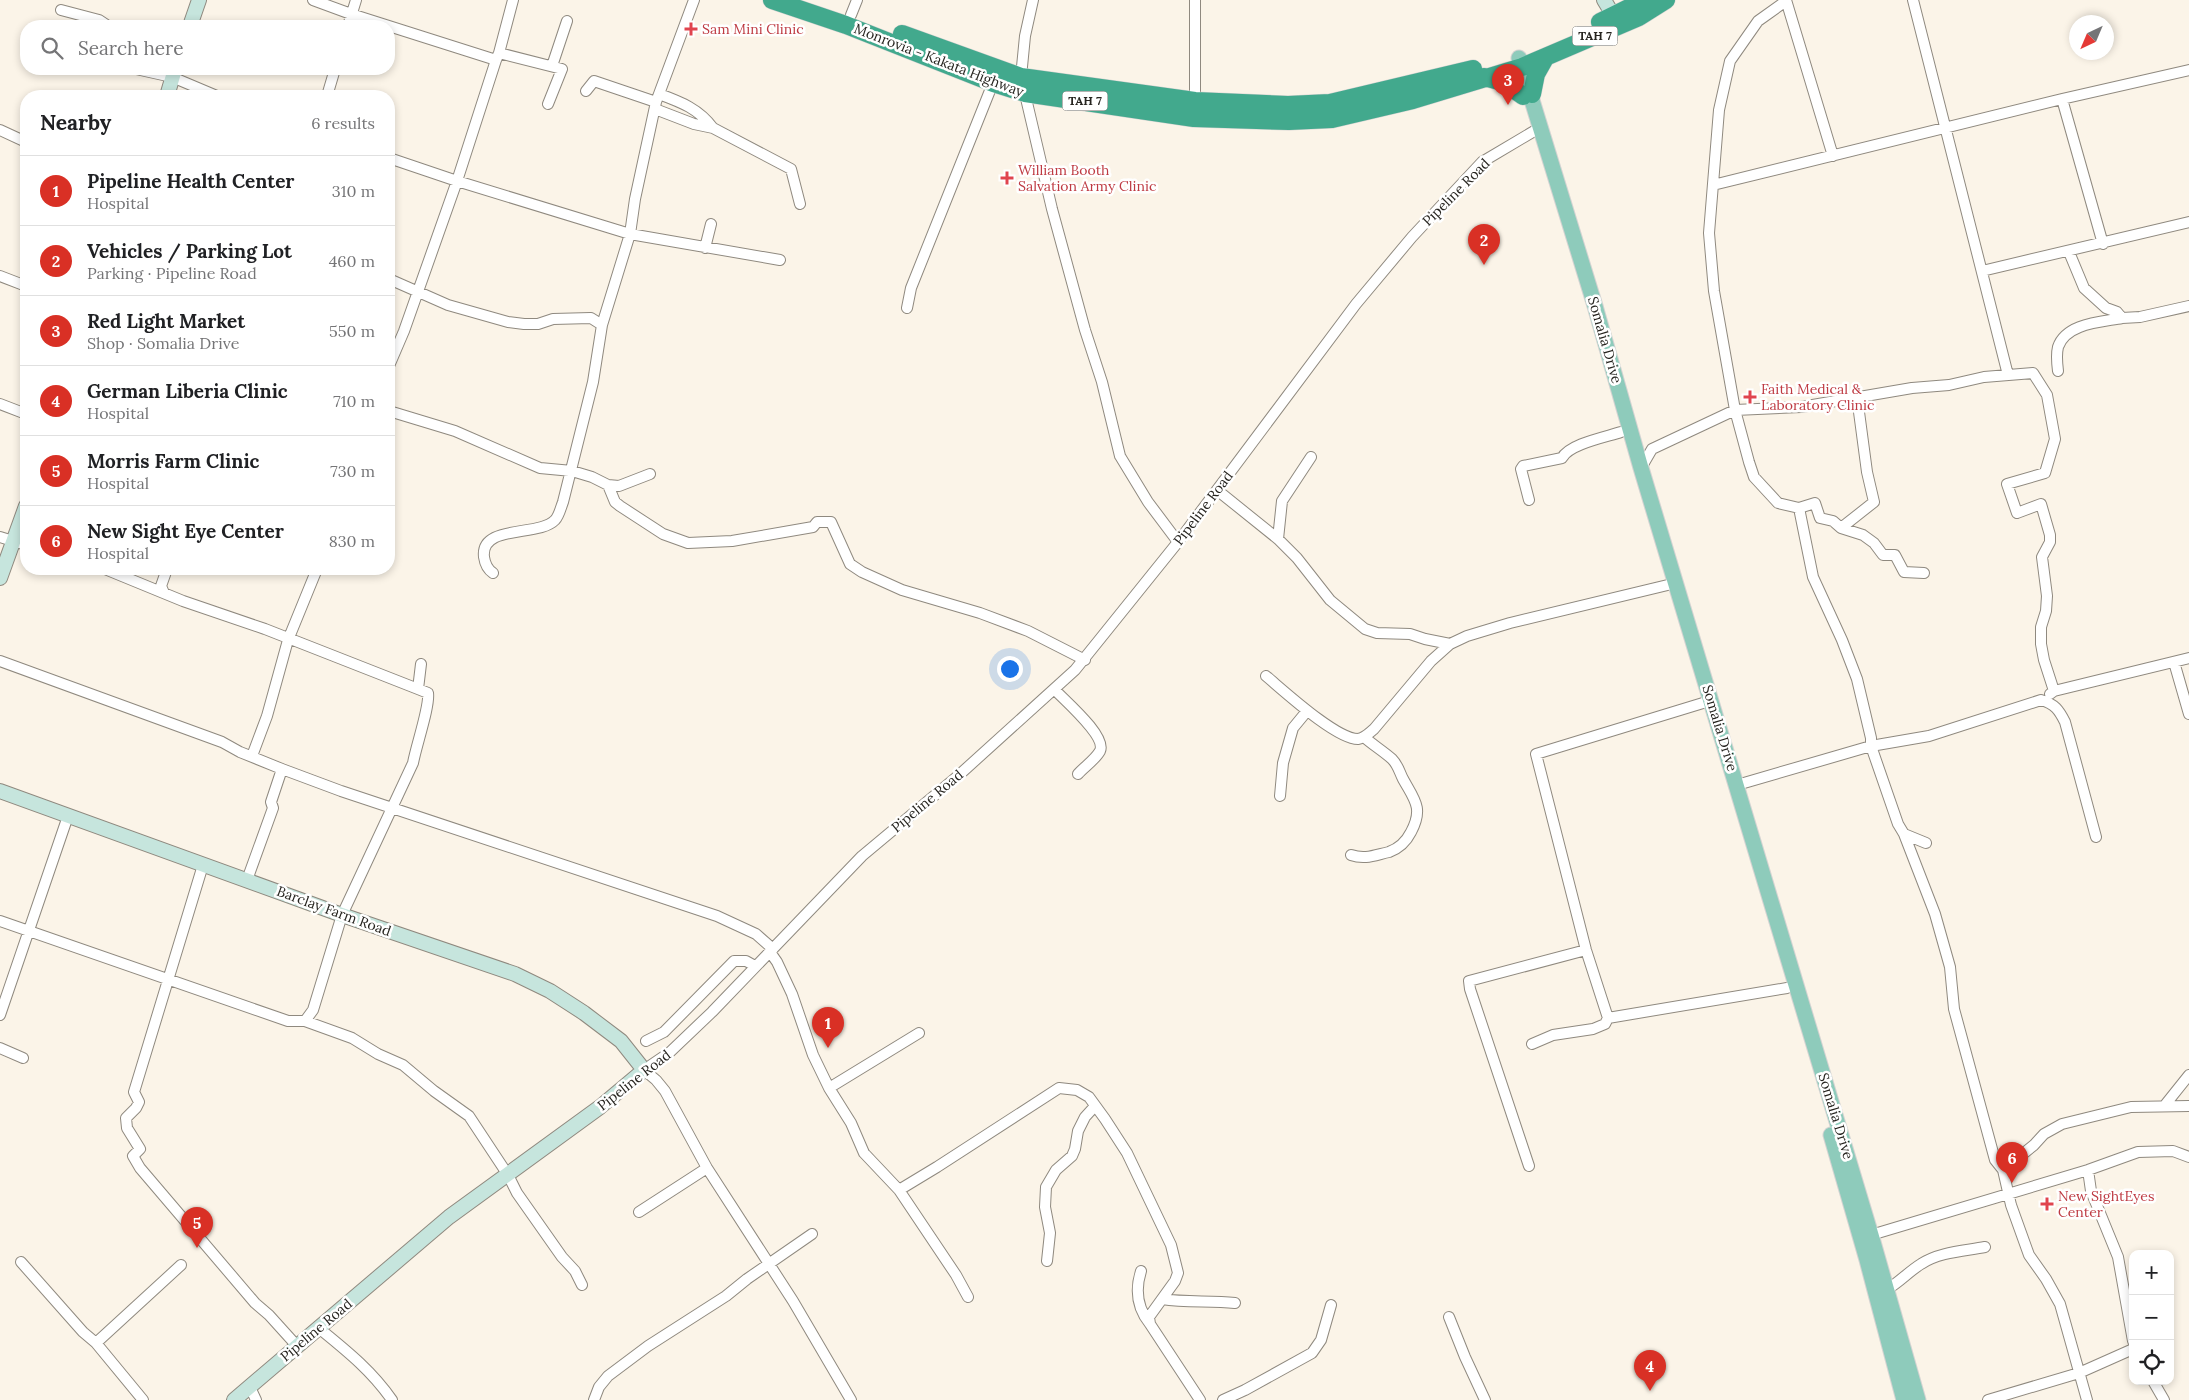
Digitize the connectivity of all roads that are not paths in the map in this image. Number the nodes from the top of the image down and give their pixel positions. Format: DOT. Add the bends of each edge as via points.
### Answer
graph roads {
  1 [pos="199,0"];
  2 [pos="314,0"];
  3 [pos="356,0"];
  4 [pos="513,0"];
  5 [pos="694,0"];
  6 [pos="772,0"];
  7 [pos="807,0"];
  8 [pos="1033,0"];
  9 [pos="1195,0"];
  10 [pos="1604,0"];
  11 [pos="1645,0"];
  12 [pos="1666,0"];
  13 [pos="1786,0"];
  14 [pos="1912,0"];
  15 [pos="854,7"];
  16 [pos="60,10"];
  17 [pos="351,14"];
  18 [pos="1613,15"];
  19 [pos="99,20"];
  20 [pos="192,20"];
  21 [pos="350,20"];
  22 [pos="371,20"];
  23 [pos="567,21"];
  24 [pos="395,27"];
  25 [pos="497,57"];
  26 [pos="1544,58"];
  27 [pos="1516,63"];
  28 [pos="552,66"];
  29 [pos="2189,70"];
  30 [pos="173,75"];
  31 [pos="178,75"];
  32 [pos="333,75"];
  33 [pos="1484,77"];
  34 [pos="993,83"];
  35 [pos="1023,85"];
  36 [pos="169,90"];
  37 [pos="206,90"];
  38 [pos="329,90"];
  39 [pos="586,91"];
  40 [pos="1527,95"];
  41 [pos="2062,99"];
  42 [pos="1196,101"];
  43 [pos="657,102"];
  44 [pos="548,104"];
  45 [pos="1945,127"];
  46 [pos="713,128"];
  47 [pos="1536,129"];
  48 [pos="0,130"];
  49 [pos="20,139"];
  50 [pos="1833,156"];
  51 [pos="395,160"];
  52 [pos="457,181"];
  53 [pos="1713,185"];
  54 [pos="800,204"];
  55 [pos="2189,222"];
  56 [pos="711,224"];
  57 [pos="630,234"];
  58 [pos="2103,244"];
  59 [pos="705,248"];
  60 [pos="2068,252"];
  61 [pos="780,260"];
  62 [pos="1982,271"];
  63 [pos="0,276"];
  64 [pos="395,282"];
  65 [pos="20,284"];
  66 [pos="417,290"];
  67 [pos="2189,306"];
  68 [pos="907,308"];
  69 [pos="2122,318"];
  70 [pos="602,325"];
  71 [pos="395,352"];
  72 [pos="2058,371"];
  73 [pos="2008,375"];
  74 [pos="1857,397"];
  75 [pos="0,404"];
  76 [pos="1735,410"];
  77 [pos="20,412"];
  78 [pos="395,413"];
  79 [pos="1621,432"];
  80 [pos="1312,457"];
  81 [pos="1641,468"];
  82 [pos="572,471"];
  83 [pos="650,474"];
  84 [pos="608,486"];
  85 [pos="1217,490"];
  86 [pos="1529,500"];
  87 [pos="1798,508"];
  88 [pos="20,522"];
  89 [pos="1841,528"];
  90 [pos="1278,539"];
  91 [pos="13,541"];
  92 [pos="1178,542"];
  93 [pos="1924,572"];
  94 [pos="493,573"];
  95 [pos="120,575"];
  96 [pos="165,575"];
  97 [pos="315,575"];
  98 [pos="0,578"];
  99 [pos="1671,584"];
  100 [pos="164,592"];
  101 [pos="288,640"];
  102 [pos="1450,644"];
  103 [pos="2189,658"];
  104 [pos="1085,660"];
  105 [pos="0,662"];
  106 [pos="2174,662"];
  107 [pos="421,664"];
  108 [pos="1266,676"];
  109 [pos="418,689"];
  110 [pos="1054,690"];
  111 [pos="2054,690"];
  112 [pos="2041,700"];
  113 [pos="1703,703"];
  114 [pos="1307,711"];
  115 [pos="2189,714"];
  116 [pos="1364,737"];
  117 [pos="1871,746"];
  118 [pos="252,756"];
  119 [pos="282,769"];
  120 [pos="1078,774"];
  121 [pos="1737,785"];
  122 [pos="0,791"];
  123 [pos="1280,796"];
  124 [pos="392,806"];
  125 [pos="68,816"];
  126 [pos="1904,834"];
  127 [pos="2096,837"];
  128 [pos="1926,843"];
  129 [pos="1351,855"];
  130 [pos="203,865"];
  131 [pos="247,880"];
  132 [pos="342,915"];
  133 [pos="0,921"];
  134 [pos="28,933"];
  135 [pos="1586,950"];
  136 [pos="772,951"];
  137 [pos="755,966"];
  138 [pos="168,981"];
  139 [pos="1787,988"];
  140 [pos="0,1015"];
  141 [pos="1608,1018"];
  142 [pos="305,1021"];
  143 [pos="919,1033"];
  144 [pos="646,1041"];
  145 [pos="1532,1044"];
  146 [pos="0,1048"];
  147 [pos="23,1058"];
  148 [pos="644,1070"];
  149 [pos="2189,1075"];
  150 [pos="829,1088"];
  151 [pos="2164,1105"];
  152 [pos="1095,1106"];
  153 [pos="2189,1106"];
  154 [pos="2189,1157"];
  155 [pos="1529,1166"];
  156 [pos="707,1168"];
  157 [pos="2003,1170"];
  158 [pos="2088,1170"];
  159 [pos="508,1175"];
  160 [pos="899,1190"];
  161 [pos="2008,1194"];
  162 [pos="639,1212"];
  163 [pos="812,1234"];
  164 [pos="1872,1235"];
  165 [pos="1985,1247"];
  166 [pos="1047,1261"];
  167 [pos="21,1262"];
  168 [pos="768,1264"];
  169 [pos="181,1265"];
  170 [pos="1141,1271"];
  171 [pos="582,1285"];
  172 [pos="1886,1290"];
  173 [pos="968,1297"];
  174 [pos="1162,1299"];
  175 [pos="1236,1302"];
  176 [pos="1331,1305"];
  177 [pos="1449,1317"];
  178 [pos="1150,1324"];
  179 [pos="320,1329"];
  180 [pos="2133,1340"];
  181 [pos="96,1343"];
  182 [pos="296,1346"];
  183 [pos="2129,1351"];
  184 [pos="2079,1373"];
  185 [pos="2155,1385"];
  186 [pos="250,1387"];
  187 [pos="143,1400"];
  188 [pos="234,1400"];
  189 [pos="256,1400"];
  190 [pos="392,1400"];
  191 [pos="594,1400"];
  192 [pos="851,1400"];
  193 [pos="1200,1400"];
  194 [pos="1223,1400"];
  195 [pos="1485,1400"];
  196 [pos="1904,1400"];
  197 [pos="1918,1400"];
  198 [pos="1988,1400"];
  199 [pos="2087,1400"];
  200 [pos="2164,1400"];
  1 -- 20 [label="street"];
  2 -- 17 [label="street"];
  3 -- 17 [label="street"];
  4 -- 25 [label="street"];
  5 -- 43 [label="street"];
  6 -- 34 [label="highway, Monrovia - Kakata Highway / TAH 7" via="846,25"];
  7 -- 15 [label="highway, Monrovia - Kakata Highway / TAH 7"];
  8 -- 35 [label="street" via="1025,36"];
  9 -- 42 [label="street"];
  10 -- 18 [label="street"];
  11 -- 18 [label="highway, TAH 7"];
  12 -- 26 [label="highway, TAH 7" via="1639,17"];
  13 -- 50 [label="street"];
  13 -- 53 [label="street" via="1758,22 1730,61 1719,110"];
  14 -- 45 [label="street"];
  15 -- 35 [label="highway, Monrovia - Kakata Highway / TAH 7" via="998,70"];
  16 -- 19 [label="street"];
  17 -- 21 [label="street"];
  17 -- 22 [label="street"];
  18 -- 27 [label="highway, TAH 7"];
  23 -- 28 [label="street"];
  24 -- 25 [label="street"];
  25 -- 28 [label="street"];
  25 -- 52 [label="street"];
  26 -- 27 [label="highway, TAH 7"];
  26 -- 40 [label="highway"];
  27 -- 33 [label="highway, Monrovia - Kakata Highway / TAH 7"];
  27 -- 40 [label="main road, Somalia Drive"];
  27 -- 42 [label="highway, Monrovia - Kakata Highway / TAH 7" via="1330,103"];
  28 -- 44 [label="street" via="562,69"];
  29 -- 41 [label="street"];
  30 -- 36 [label="street"];
  31 -- 37 [label="street"];
  32 -- 38 [label="street"];
  33 -- 35 [label="highway, Monrovia - Kakata Highway / TAH 7" via="1413,100 1332,119 1288,121 1194,118"];
  33 -- 40 [label="highway" via="1503,82"];
  34 -- 35 [label="highway, Monrovia - Kakata Highway / TAH 7"];
  34 -- 68 [label="street" via="911,288"];
  35 -- 42 [label="highway, Monrovia - Kakata Highway / TAH 7"];
  35 -- 92 [label="street" via="1052,209 1120,456 1148,502"];
  39 -- 43 [label="street" via="594,80"];
  40 -- 47 [label="main road, Somalia Drive"];
  41 -- 45 [label="street"];
  41 -- 58 [label="street"];
  43 -- 46 [label="street" via="694,124"];
  43 -- 46 [label="street" via="688,105"];
  43 -- 57 [label="street"];
  45 -- 50 [label="street"];
  45 -- 62 [label="street"];
  46 -- 54 [label="street" via="791,169"];
  47 -- 79 [label="main road, Somalia Drive"];
  47 -- 81 [label="main road, Somalia Drive" via="1595,306"];
  47 -- 85 [label="street, Pipeline Road" via="1482,162 1416,233 1356,304"];
  48 -- 49 [label="street"];
  50 -- 53 [label="street"];
  51 -- 52 [label="street"];
  52 -- 57 [label="street"];
  52 -- 66 [label="street"];
  53 -- 76 [label="street" via="1709,233 1714,291"];
  55 -- 58 [label="street"];
  56 -- 59 [label="street"];
  57 -- 59 [label="street"];
  57 -- 70 [label="street"];
  58 -- 60 [label="street"];
  59 -- 61 [label="street"];
  60 -- 62 [label="street"];
  60 -- 69 [label="street" via="2084,288"];
  62 -- 73 [label="street"];
  63 -- 65 [label="street"];
  64 -- 66 [label="street"];
  66 -- 70 [label="street" via="448,304 508,322 538,324 553,318 591,318"];
  66 -- 71 [label="street"];
  67 -- 69 [label="street"];
  69 -- 72 [label="street" via="2079,326 2063,339 2058,346"];
  70 -- 82 [label="street" via="593,382"];
  73 -- 74 [label="street"];
  73 -- 111 [label="street" via="2033,373 2047,395 2055,439 2045,473 2007,484 2017,513 2041,504 2050,534 2050,542 2042,557 2047,596 2041,644"];
  74 -- 76 [label="street" via="1801,407"];
  74 -- 89 [label="street" via="1874,502"];
  75 -- 77 [label="street"];
  76 -- 81 [label="street" via="1652,449"];
  76 -- 87 [label="street" via="1754,477 1778,503"];
  78 -- 82 [label="street" via="455,432 540,468"];
  79 -- 86 [label="street" via="1574,447 1562,458 1522,466"];
  79 -- 99 [label="main road, Somalia Drive"];
  80 -- 90 [label="street" via="1282,501"];
  81 -- 99 [label="main road, Somalia Drive"];
  82 -- 84 [label="street"];
  82 -- 94 [label="street" via="555,520 536,530 528,528 493,537 486,545 483,555 487,569"];
  83 -- 84 [label="street" via="619,486"];
  84 -- 104 [label="street" via="620,506 663,534 688,543 732,541 831,522 850,564 862,572 902,590 980,613"];
  85 -- 90 [label="street"];
  85 -- 92 [label="street, Pipeline Road"];
  87 -- 89 [label="street" via="1816,503 1820,518 1833,521"];
  87 -- 117 [label="street" via="1813,577 1857,679"];
  88 -- 91 [label="street"];
  89 -- 93 [label="street" via="1863,535 1883,555 1895,555 1904,572"];
  90 -- 102 [label="street" via="1298,558 1330,600 1366,629 1376,633 1410,634"];
  91 -- 98 [label="street"];
  92 -- 104 [label="street, Pipeline Road"];
  95 -- 100 [label="street"];
  96 -- 100 [label="street" via="161,586"];
  97 -- 101 [label="street"];
  99 -- 102 [label="street" via="1510,623"];
  99 -- 113 [label="main road, Somalia Drive"];
  99 -- 121 [label="main road, Somalia Drive"];
  100 -- 101 [label="street"];
  101 -- 109 [label="street"];
  101 -- 118 [label="street"];
  102 -- 116 [label="street" via="1431,660"];
  103 -- 106 [label="street"];
  104 -- 110 [label="street, Pipeline Road"];
  105 -- 118 [label="street" via="222,742"];
  106 -- 111 [label="street"];
  106 -- 115 [label="street"];
  107 -- 109 [label="street"];
  108 -- 114 [label="street"];
  109 -- 124 [label="street" via="428,693 430,702 413,763"];
  110 -- 120 [label="street" via="1097,735 1101,746 1100,752"];
  110 -- 136 [label="street, Pipeline Road" via="862,856"];
  111 -- 112 [label="street"];
  112 -- 117 [label="street" via="1929,736"];
  112 -- 127 [label="street" via="2056,706 2065,722"];
  113 -- 135 [label="street" via="1536,754"];
  113 -- 139 [label="main road, Somalia Drive"];
  114 -- 116 [label="street" via="1342,734 1358,739"];
  114 -- 123 [label="street" via="1293,728 1283,763"];
  116 -- 129 [label="street" via="1399,767 1415,800 1418,818 1403,845 1394,850 1370,858"];
  117 -- 121 [label="street"];
  117 -- 126 [label="street"];
  118 -- 119 [label="street"];
  119 -- 124 [label="street"];
  119 -- 131 [label="street" via="271,802 273,808"];
  121 -- 164 [label="main road, Somalia Drive"];
  122 -- 125 [label="street, Barclay Farm Road"];
  124 -- 132 [label="street"];
  124 -- 136 [label="street" via="717,916 756,934"];
  125 -- 130 [label="street, Barclay Farm Road"];
  125 -- 134 [label="street"];
  126 -- 128 [label="street"];
  126 -- 157 [label="street" via="1935,914 1950,967 1954,1009 1967,1061 1995,1160"];
  130 -- 131 [label="street, Barclay Farm Road"];
  130 -- 138 [label="street"];
  131 -- 132 [label="street, Barclay Farm Road"];
  132 -- 142 [label="street" via="313,1010"];
  132 -- 148 [label="street, Barclay Farm Road" via="515,974 550,991 621,1040"];
  133 -- 134 [label="street"];
  134 -- 138 [label="street"];
  134 -- 140 [label="street"];
  135 -- 141 [label="street"];
  135 -- 155 [label="street" via="1469,981"];
  136 -- 137 [label="street, Pipeline Road"];
  136 -- 150 [label="street"];
  137 -- 144 [label="street" via="746,960 734,961 664,1032"];
  137 -- 148 [label="street, Pipeline Road" via="669,1053"];
  138 -- 142 [label="street" via="288,1021"];
  138 -- 182 [label="street" via="134,1092 139,1102 126,1118 127,1128 140,1149 133,1156 255,1303"];
  139 -- 141 [label="street"];
  139 -- 196 [label="main road, Somalia Drive" via="1868,1260"];
  141 -- 145 [label="street" via="1605,1024 1592,1029 1554,1035"];
  142 -- 159 [label="street" via="352,1038 403,1065 469,1116"];
  143 -- 150 [label="street"];
  146 -- 147 [label="street"];
  148 -- 156 [label="street" via="665,1091"];
  148 -- 159 [label="street, Pipeline Road"];
  149 -- 151 [label="street"];
  150 -- 160 [label="street" via="851,1123 864,1152"];
  151 -- 153 [label="street"];
  151 -- 157 [label="street" via="2131,1107 2062,1124 2044,1134"];
  152 -- 160 [label="street" via="1089,1097 1077,1090 1059,1088"];
  152 -- 166 [label="street" via="1078,1131 1072,1156 1056,1170 1046,1187 1045,1207 1050,1233"];
  152 -- 174 [label="street" via="1127,1153 1171,1245 1178,1273"];
  154 -- 158 [label="street" via="2173,1151 2138,1152"];
  156 -- 162 [label="street"];
  156 -- 168 [label="street"];
  157 -- 161 [label="street"];
  158 -- 161 [label="street"];
  158 -- 180 [label="street" via="2091,1191 2118,1257"];
  159 -- 171 [label="street" via="527,1208"];
  159 -- 179 [label="street, Pipeline Road" via="449,1217"];
  160 -- 173 [label="street"];
  161 -- 164 [label="street"];
  161 -- 184 [label="street" via="2029,1255 2060,1304"];
  163 -- 168 [label="street"];
  164 -- 172 [label="main road, Somalia Drive"];
  165 -- 172 [label="street" via="1950,1253 1922,1263"];
  167 -- 181 [label="street"];
  168 -- 191 [label="street" via="608,1376"];
  168 -- 192 [label="street"];
  169 -- 181 [label="street"];
  170 -- 178 [label="street" via="1138,1296"];
  172 -- 197 [label="main road, Somalia Drive"];
  174 -- 175 [label="street"];
  174 -- 178 [label="street" via="1149,1318"];
  176 -- 194 [label="street" via="1321,1340 1312,1353"];
  177 -- 195 [label="street"];
  178 -- 193 [label="street"];
  179 -- 182 [label="street, Pipeline Road"];
  179 -- 190 [label="street" via="350,1352"];
  181 -- 187 [label="street"];
  182 -- 186 [label="street, Pipeline Road"];
  183 -- 184 [label="street"];
  184 -- 198 [label="street"];
  184 -- 199 [label="street"];
  185 -- 200 [label="street"];
  186 -- 188 [label="street, Pipeline Road"];
  186 -- 189 [label="street"];
}
